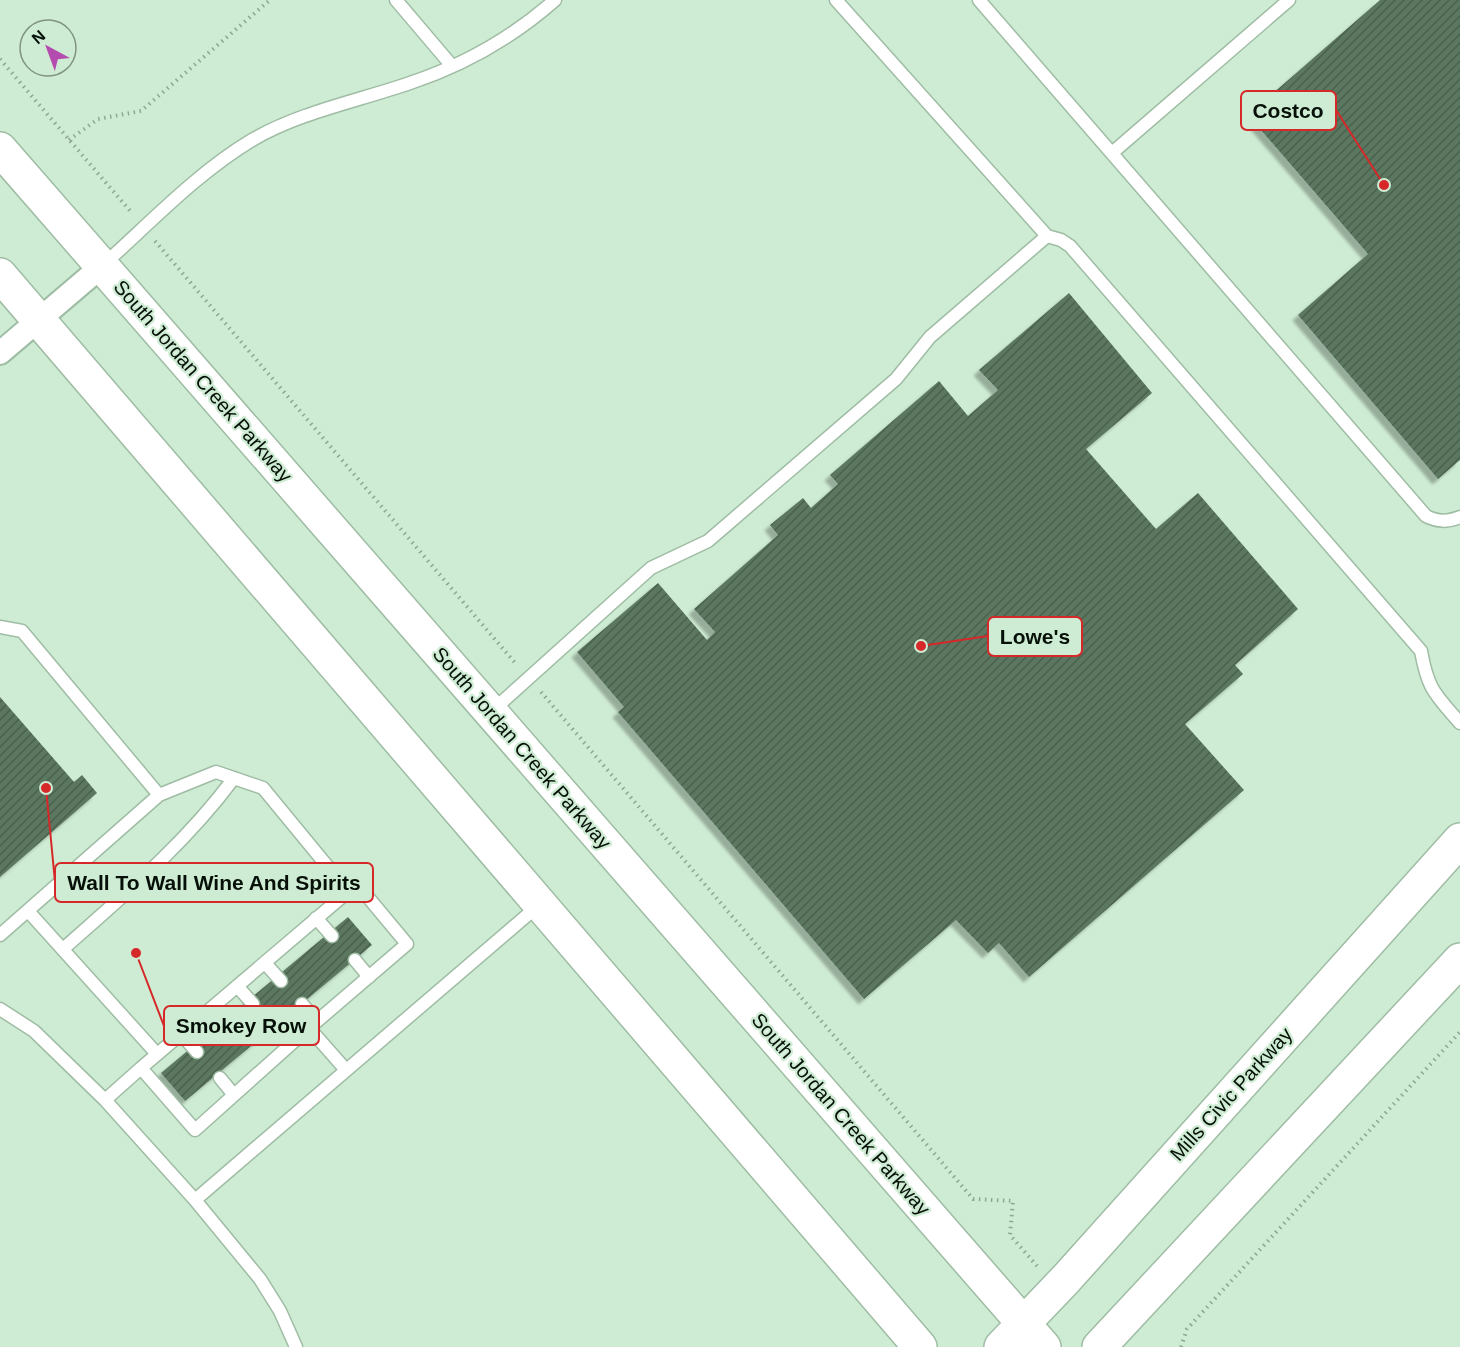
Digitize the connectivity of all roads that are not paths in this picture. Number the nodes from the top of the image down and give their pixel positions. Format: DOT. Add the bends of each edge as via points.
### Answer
graph roads {
  1 [pos="396,0"];
  2 [pos="555,0"];
  3 [pos="836,0"];
  4 [pos="979,0"];
  5 [pos="1289,0"];
  6 [pos="452,66"];
  7 [pos="0,149"];
  8 [pos="1112,153"];
  9 [pos="1047,236"];
  10 [pos="102,266"];
  11 [pos="0,275"];
  12 [pos="38,320"];
  13 [pos="0,353"];
  14 [pos="1460,517"];
  15 [pos="0,627"];
  16 [pos="492,712"];
  17 [pos="1460,723"];
  18 [pos="234,778"];
  19 [pos="159,795"];
  20 [pos="1460,840"];
  21 [pos="357,884"];
  22 [pos="540,904"];
  23 [pos="28,911"];
  24 [pos="316,918"];
  25 [pos="0,935"];
  26 [pos="332,936"];
  27 [pos="63,950"];
  28 [pos="355,960"];
  29 [pos="1460,960"];
  30 [pos="265,963"];
  31 [pos="369,977"];
  32 [pos="280,981"];
  33 [pos="237,986"];
  34 [pos="253,1004"];
  35 [pos="302,1004"];
  36 [pos="0,1009"];
  37 [pos="313,1024"];
  38 [pos="275,1029"];
  39 [pos="180,1033"];
  40 [pos="289,1046"];
  41 [pos="197,1052"];
  42 [pos="157,1054"];
  43 [pos="141,1068"];
  44 [pos="346,1070"];
  45 [pos="220,1078"];
  46 [pos="234,1095"];
  47 [pos="105,1100"];
  48 [pos="195,1200"];
  49 [pos="1034,1335"];
  50 [pos="296,1347"];
  51 [pos="920,1347"];
  52 [pos="1001,1347"];
  53 [pos="1099,1347"];
  1 -- 6 [label="lane"];
  2 -- 6 [label="lane" via="506,39"];
  3 -- 9 [label="lane"];
  4 -- 8 [label="lane"];
  5 -- 8 [label="lane"];
  6 -- 10 [label="lane" via="296,120 252,141 197,180"];
  7 -- 10 [label="main road, South Jordan Creek Parkway"];
  8 -- 14 [label="lane" via="1426,516 1437,521"];
  9 -- 16 [label="lane" via="930,337 896,379 720,531 708,541 651,568"];
  9 -- 17 [label="lane" via="1070,246 1421,651 1433,692"];
  10 -- 12 [label="street"];
  10 -- 16 [label="main road, South Jordan Creek Parkway"];
  11 -- 12 [label="main road"];
  12 -- 13 [label="street"];
  12 -- 22 [label="main road"];
  15 -- 19 [label="lane" via="21,631"];
  16 -- 49 [label="main road, South Jordan Creek Parkway"];
  18 -- 19 [label="lane" via="216,772"];
  18 -- 21 [label="lane" via="263,788 328,867"];
  18 -- 27 [label="lane" via="164,859"];
  19 -- 23 [label="lane"];
  20 -- 49 [label="main road, Mills Civic Parkway"];
  21 -- 24 [label="lane"];
  21 -- 31 [label="lane" via="407,944"];
  22 -- 44 [label="lane"];
  22 -- 51 [label="main road"];
  23 -- 25 [label="lane"];
  23 -- 27 [label="lane"];
  24 -- 26 [label="lane"];
  24 -- 30 [label="lane"];
  27 -- 42 [label="lane"];
  28 -- 31 [label="lane"];
  29 -- 53 [label="main road"];
  30 -- 32 [label="lane"];
  30 -- 33 [label="lane"];
  31 -- 37 [label="lane"];
  33 -- 34 [label="lane"];
  33 -- 39 [label="lane"];
  35 -- 37 [label="lane"];
  36 -- 47 [label="lane" via="34,1031"];
  37 -- 40 [label="lane"];
  37 -- 44 [label="lane"];
  38 -- 40 [label="lane"];
  39 -- 41 [label="lane"];
  39 -- 42 [label="lane"];
  40 -- 46 [label="lane"];
  42 -- 43 [label="lane"];
  43 -- 46 [label="lane" via="195,1130"];
  43 -- 47 [label="lane"];
  44 -- 48 [label="lane"];
  45 -- 46 [label="lane"];
  47 -- 48 [label="lane"];
  48 -- 50 [label="lane" via="261,1279"];
  49 -- 52 [label="main road, Mills Civic Parkway"];
}
